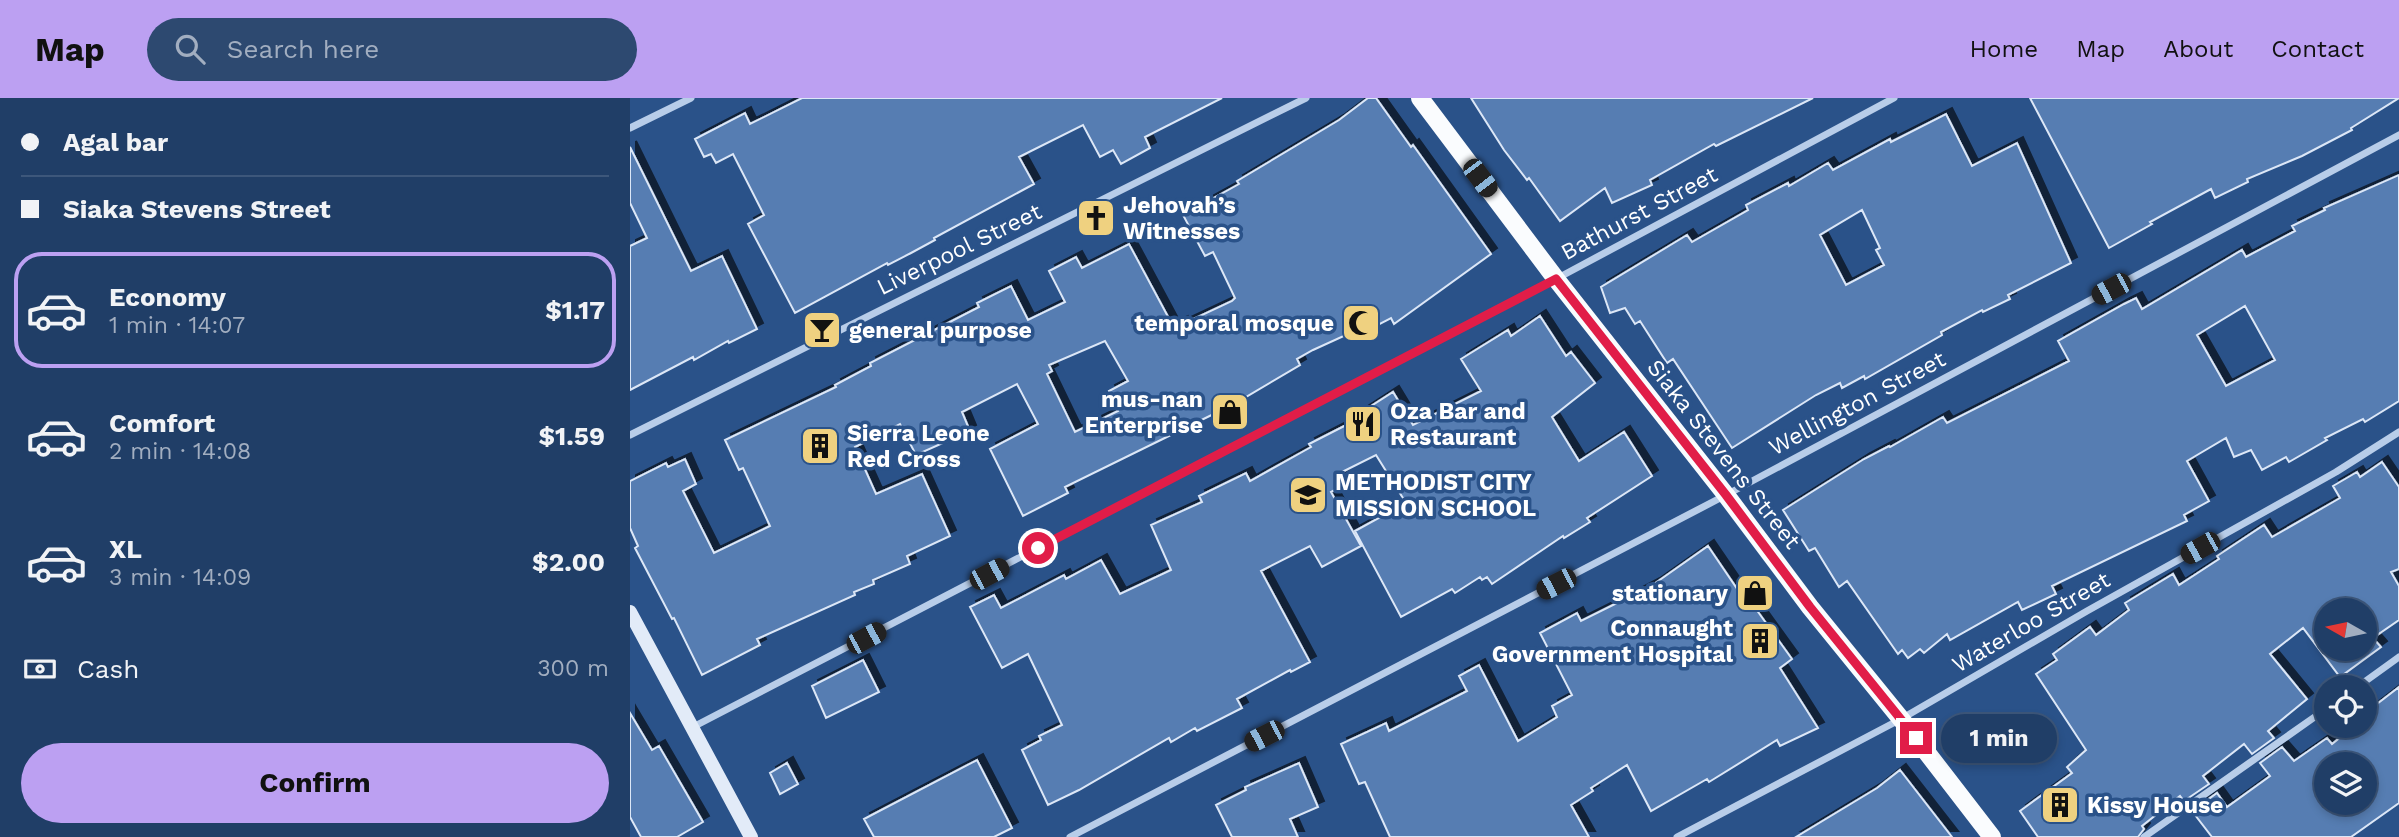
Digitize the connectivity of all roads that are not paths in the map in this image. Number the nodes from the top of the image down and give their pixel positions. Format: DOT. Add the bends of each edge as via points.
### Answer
graph roads {
  1 [pos="691,98"];
  2 [pos="1306,98"];
  3 [pos="1420,98"];
  4 [pos="1894,98"];
  5 [pos="630,128"];
  6 [pos="2399,135"];
  7 [pos="1556,279"];
  8 [pos="2399,432"];
  9 [pos="630,435"];
  10 [pos="1726,495"];
  11 [pos="630,612"];
  12 [pos="2399,657"];
  13 [pos="2374,675"];
  14 [pos="2314,717"];
  15 [pos="1901,719"];
  16 [pos="693,727"];
  17 [pos="751,837"];
  18 [pos="1070,837"];
  19 [pos="1677,837"];
  20 [pos="1993,837"];
  21 [pos="2144,837"];
  1 -- 5 [label="street"];
  2 -- 9 [label="street, Liverpool Street"];
  3 -- 7 [label="main road, Siaka Stevens Street"];
  4 -- 7 [label="street, Bathurst Street"];
  6 -- 10 [label="street, Wellington Street"];
  7 -- 10 [label="main road, Siaka Stevens Street"];
  7 -- 16 [label="street, Bathurst Street"];
  8 -- 15 [label="street, Waterloo Street"];
  10 -- 15 [label="main road, Siaka Stevens Street"];
  10 -- 18 [label="street, Wellington Street"];
  11 -- 16 [label="main road"];
  12 -- 13 [label="street"];
  14 -- 21 [label="street"];
  15 -- 19 [label="street, Waterloo Street"];
  15 -- 20 [label="main road, Siaka Stevens Street"];
  16 -- 17 [label="main road"];
}
